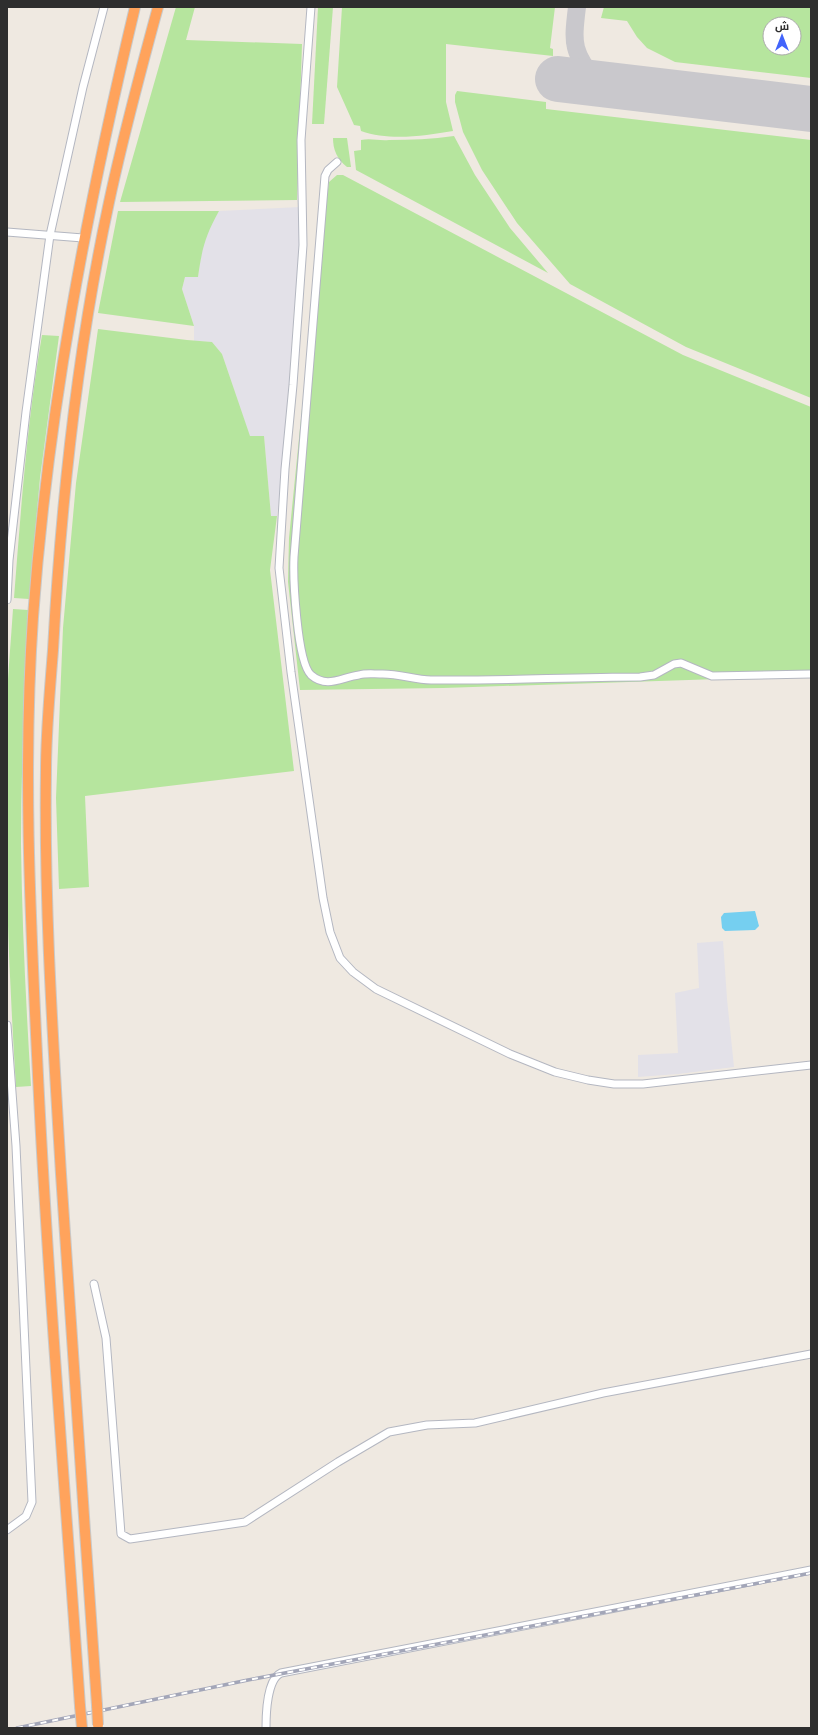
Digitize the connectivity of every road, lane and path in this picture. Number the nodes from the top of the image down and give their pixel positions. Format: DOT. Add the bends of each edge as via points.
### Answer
graph roads {
  1 [pos="104,7"];
  2 [pos="135,7"];
  3 [pos="158,7"];
  4 [pos="311,7"];
  5 [pos="338,162"];
  6 [pos="7,232"];
  7 [pos="50,234"];
  8 [pos="83,238"];
  9 [pos="7,600"];
  10 [pos="811,674"];
  11 [pos="7,1025"];
  12 [pos="811,1065"];
  13 [pos="94,1284"];
  14 [pos="811,1354"];
  15 [pos="7,1530"];
  16 [pos="811,1570"];
  17 [pos="98,1726"];
  18 [pos="82,1728"];
  19 [pos="266,1728"];
  1 -- 7 [label="street"];
  2 -- 8 [label="highway"];
  3 -- 17 [label="highway, bridge" via="107,208 85,335 63,508 46,766 46,882 52,1025"];
  4 -- 12 [label="street" via="302,140 303,245 284,469 279,568 290,665 324,898 330,932 340,958 352,972 376,988 526,1062 588,1080 614,1084 643,1084"];
  5 -- 10 [label="street" via="325,176 294,557 294,585 302,654 309,672 318,680 325,682 360,674 386,673 430,680 640,677 654,675 681,663 712,676"];
  6 -- 7 [label="street"];
  7 -- 8 [label="street"];
  7 -- 9 [label="street" via="26,412"];
  8 -- 18 [label="highway, bridge" via="43,506 33,618 27,768 29,888 43,1185"];
  11 -- 15 [label="street" via="16,1146 32,1502 26,1516"];
  13 -- 14 [label="street" via="106,1338 122,1534 130,1539 245,1522 389,1432 427,1426 475,1423 603,1392"];
  16 -- 19 [label="street" via="281,1673 273,1680 267,1706"];
}
